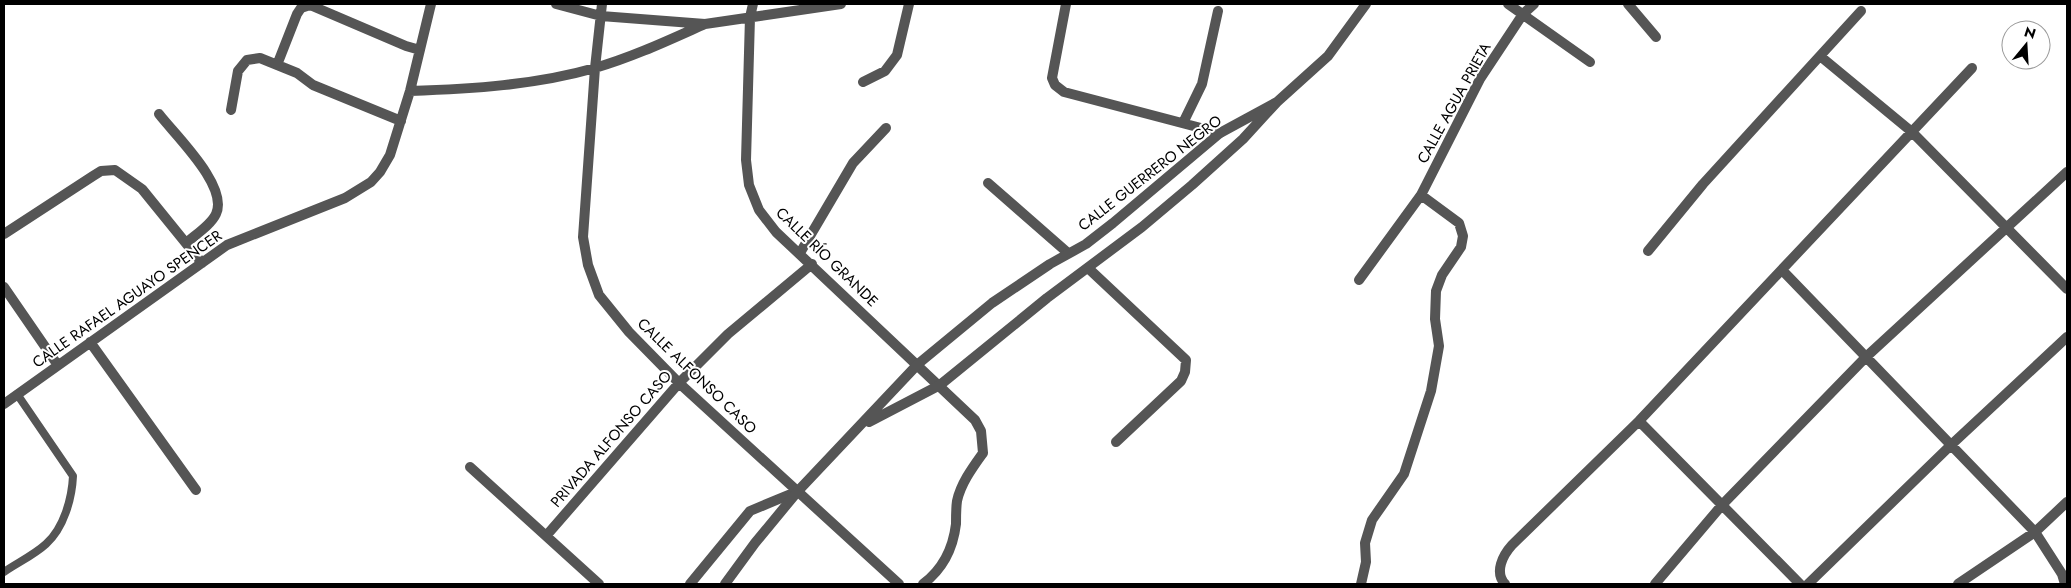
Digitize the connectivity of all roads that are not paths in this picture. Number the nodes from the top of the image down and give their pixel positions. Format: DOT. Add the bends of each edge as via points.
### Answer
graph roads {
  1 [pos="431,4"];
  2 [pos="556,4"];
  3 [pos="602,4"];
  4 [pos="753,4"];
  5 [pos="841,4"];
  6 [pos="909,4"];
  7 [pos="1066,4"];
  8 [pos="1366,4"];
  9 [pos="1508,4"];
  10 [pos="1534,4"];
  11 [pos="1628,4"];
  12 [pos="1218,11"];
  13 [pos="1861,11"];
  14 [pos="1523,14"];
  15 [pos="601,16"];
  16 [pos="750,17"];
  17 [pos="705,24"];
  18 [pos="1656,37"];
  19 [pos="420,50"];
  20 [pos="1820,56"];
  21 [pos="1590,62"];
  22 [pos="277,65"];
  23 [pos="595,68"];
  24 [pos="1972,68"];
  25 [pos="863,82"];
  26 [pos="410,91"];
  27 [pos="1277,102"];
  28 [pos="231,110"];
  29 [pos="159,114"];
  30 [pos="401,121"];
  31 [pos="1184,123"];
  32 [pos="886,128"];
  33 [pos="1912,132"];
  34 [pos="1220,134"];
  35 [pos="2067,172"];
  36 [pos="988,183"];
  37 [pos="1421,194"];
  38 [pos="2007,228"];
  39 [pos="4,234"];
  40 [pos="186,243"];
  41 [pos="1648,251"];
  42 [pos="1068,253"];
  43 [pos="800,254"];
  44 [pos="202,263"];
  45 [pos="812,264"];
  46 [pos="1088,268"];
  47 [pos="1782,270"];
  48 [pos="1359,280"];
  49 [pos="4,287"];
  50 [pos="2067,289"];
  51 [pos="2067,337"];
  52 [pos="90,342"];
  53 [pos="1866,357"];
  54 [pos="57,364"];
  55 [pos="918,364"];
  56 [pos="679,382"];
  57 [pos="940,385"];
  58 [pos="17,394"];
  59 [pos="4,404"];
  60 [pos="1639,421"];
  61 [pos="861,426"];
  62 [pos="1116,442"];
  63 [pos="1951,445"];
  64 [pos="470,468"];
  65 [pos="196,490"];
  66 [pos="798,491"];
  67 [pos="2067,502"];
  68 [pos="1722,505"];
  69 [pos="2035,532"];
  70 [pos="546,536"];
  71 [pos="4,572"];
  72 [pos="2065,577"];
  73 [pos="599,584"];
  74 [pos="690,584"];
  75 [pos="725,584"];
  76 [pos="899,584"];
  77 [pos="923,584"];
  78 [pos="1361,584"];
  79 [pos="1505,584"];
  80 [pos="1655,584"];
  81 [pos="1800,584"];
  82 [pos="1808,584"];
  83 [pos="1958,584"];
  1 -- 19 [label="street, CALLE RAFAEL AGUAYO SPENCER"];
  2 -- 15 [label="street"];
  3 -- 15 [label="street, CALLE ALFONSO CASO"];
  4 -- 16 [label="street, CALLE RÍO GRANDE"];
  5 -- 16 [label="street"];
  6 -- 25 [label="street" via="897,54 885,71"];
  7 -- 31 [label="street" via="1053,66 1055,85 1064,92"];
  8 -- 27 [label="street, CALLE GUERRERO NEGRO" via="1328,56"];
  9 -- 14 [label="street"];
  10 -- 14 [label="street, CALLE AGUA PRIETA"];
  11 -- 18 [label="street"];
  12 -- 31 [label="street" via="1202,84"];
  13 -- 20 [label="street"];
  14 -- 21 [label="street"];
  14 -- 37 [label="street, CALLE AGUA PRIETA" via="1480,80"];
  15 -- 17 [label="street"];
  15 -- 23 [label="street, CALLE ALFONSO CASO"];
  16 -- 17 [label="street"];
  16 -- 43 [label="street, CALLE RÍO GRANDE" via="746,160 749,185 759,210 776,232"];
  17 -- 23 [label="street" via="650,49"];
  19 -- 22 [label="street" via="310,5 297,14"];
  19 -- 26 [label="street, CALLE RAFAEL AGUAYO SPENCER"];
  20 -- 33 [label="street"];
  20 -- 41 [label="street" via="1703,184"];
  22 -- 28 [label="street" via="260,58 247,60 238,71"];
  22 -- 30 [label="street" via="297,73 313,85"];
  23 -- 26 [label="street" via="502,85"];
  23 -- 56 [label="street, CALLE ALFONSO CASO" via="583,237 588,265 599,294 629,332"];
  24 -- 33 [label="street"];
  26 -- 30 [label="street, CALLE RAFAEL AGUAYO SPENCER"];
  27 -- 34 [label="street, CALLE GUERRERO NEGRO"];
  27 -- 46 [label="street, CALLE GUERRERO NEGRO" via="1243,140 1192,185"];
  29 -- 40 [label="street" via="208,174 217,194 215,216"];
  30 -- 44 [label="street, CALLE RAFAEL AGUAYO SPENCER" via="390,155 380,172 361,190 228,245"];
  31 -- 34 [label="street"];
  32 -- 43 [label="street" via="853,163"];
  33 -- 38 [label="street"];
  33 -- 47 [label="street"];
  34 -- 42 [label="street, CALLE GUERRERO NEGRO" via="1113,223"];
  35 -- 38 [label="street"];
  36 -- 42 [label="street"];
  37 -- 48 [label="street, CALLE AGUA PRIETA"];
  37 -- 78 [label="street" via="1460,223 1464,236 1436,291 1434,304 1439,346 1431,391 1404,474 1372,520 1365,543 1366,562"];
  38 -- 50 [label="street"];
  38 -- 53 [label="street"];
  39 -- 40 [label="street" via="93,176 115,170 142,189"];
  40 -- 44 [label="street"];
  42 -- 55 [label="street, CALLE GUERRERO NEGRO" via="992,303"];
  43 -- 45 [label="street, CALLE RÍO GRANDE"];
  44 -- 52 [label="street, CALLE RAFAEL AGUAYO SPENCER"];
  45 -- 55 [label="street, CALLE RÍO GRANDE"];
  45 -- 56 [label="street, PRIVADA ALFONSO CASO" via="728,334"];
  46 -- 57 [label="street, CALLE GUERRERO NEGRO"];
  46 -- 62 [label="street" via="1186,360 1181,381"];
  47 -- 53 [label="street"];
  47 -- 60 [label="street"];
  49 -- 54 [label="street"];
  51 -- 63 [label="street"];
  52 -- 54 [label="street, CALLE RAFAEL AGUAYO SPENCER"];
  52 -- 65 [label="street"];
  53 -- 63 [label="street"];
  53 -- 68 [label="street"];
  54 -- 58 [label="street, CALLE RAFAEL AGUAYO SPENCER"];
  55 -- 57 [label="street, CALLE RÍO GRANDE"];
  55 -- 61 [label="street, CALLE GUERRERO NEGRO"];
  56 -- 66 [label="street, CALLE ALFONSO CASO"];
  56 -- 70 [label="street, PRIVADA ALFONSO CASO"];
  57 -- 61 [label="street, CALLE GUERRERO NEGRO"];
  57 -- 77 [label="street, CALLE RÍO GRANDE" via="975,420 981,431 984,453 969,472 957,500 954,540 949,553"];
  58 -- 59 [label="street, CALLE RAFAEL AGUAYO SPENCER"];
  58 -- 71 [label="lane" via="73,476 72,492 61,522 47,543"];
  60 -- 68 [label="street"];
  60 -- 79 [label="street" via="1502,556 1500,568"];
  61 -- 66 [label="street, CALLE GUERRERO NEGRO"];
  63 -- 69 [label="street"];
  63 -- 82 [label="street"];
  64 -- 70 [label="street"];
  66 -- 74 [label="street" via="750,511"];
  66 -- 75 [label="street, CALLE GUERRERO NEGRO"];
  66 -- 76 [label="street, CALLE ALFONSO CASO"];
  67 -- 69 [label="street"];
  68 -- 80 [label="street"];
  68 -- 81 [label="street"];
  69 -- 72 [label="street"];
  69 -- 83 [label="street"];
  70 -- 73 [label="street"];
}
